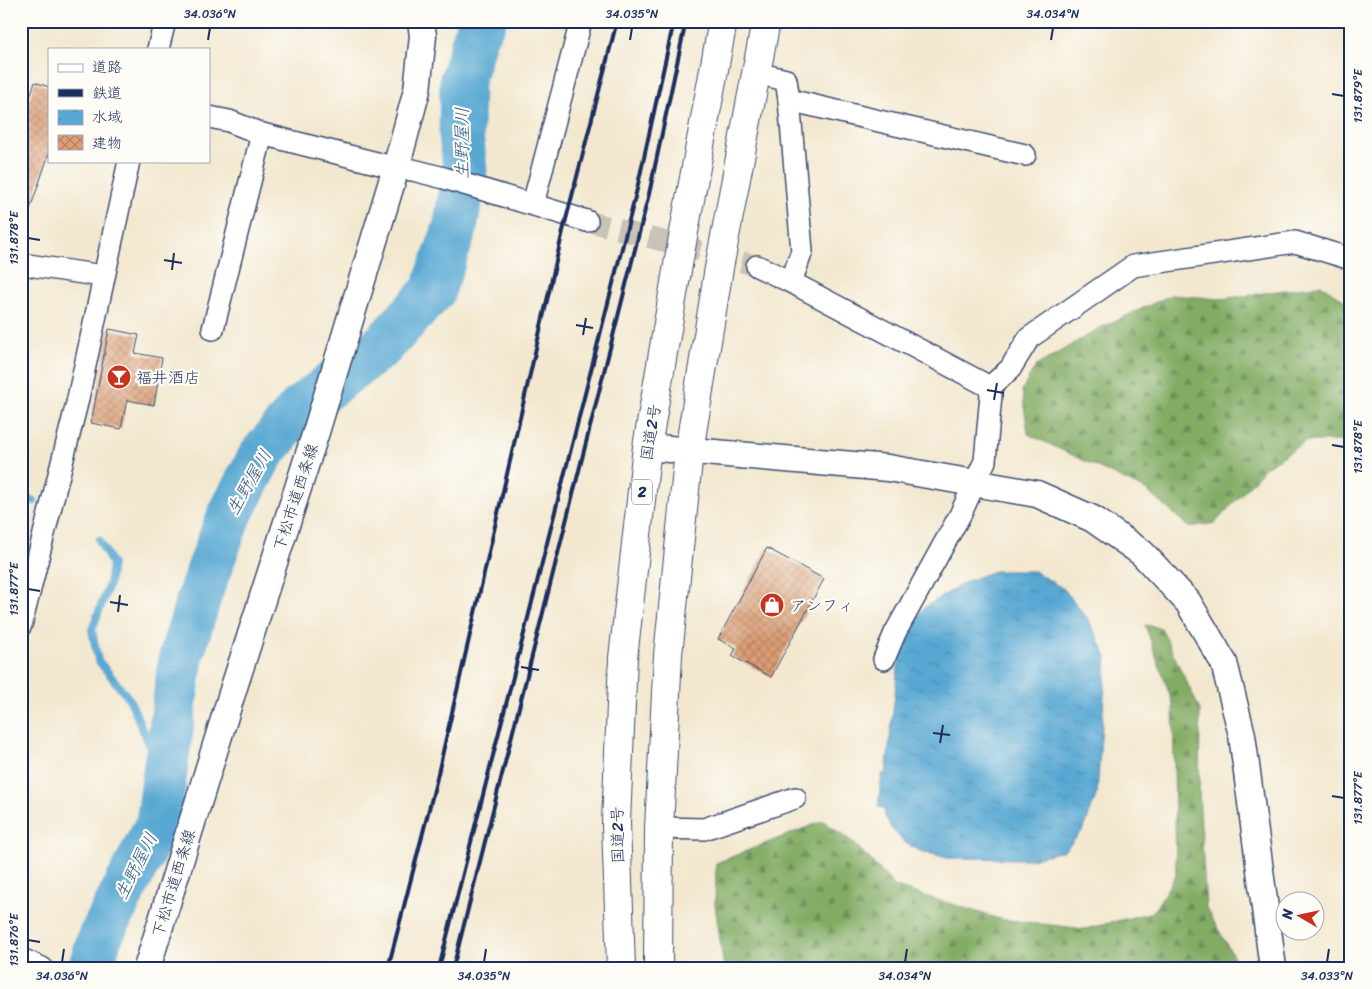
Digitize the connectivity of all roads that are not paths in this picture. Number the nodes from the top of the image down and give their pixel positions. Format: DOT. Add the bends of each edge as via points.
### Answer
graph roads {
  1 [pos="165,21"];
  2 [pos="421,21"];
  3 [pos="582,21"];
  4 [pos="723,21"];
  5 [pos="766,21"];
  6 [pos="158,48"];
  7 [pos="756,73"];
  8 [pos="789,100"];
  9 [pos="210,117"];
  10 [pos="262,134"];
  11 [pos="1025,155"];
  12 [pos="129,162"];
  13 [pos="396,168"];
  14 [pos="533,204"];
  15 [pos="587,221"];
  16 [pos="1351,259"];
  17 [pos="21,264"];
  18 [pos="757,266"];
  19 [pos="103,276"];
  20 [pos="791,282"];
  21 [pos="213,329"];
  22 [pos="990,387"];
  23 [pos="646,448"];
  24 [pos="689,451"];
  25 [pos="974,482"];
  26 [pos="21,625"];
  27 [pos="884,659"];
  28 [pos="795,798"];
  29 [pos="659,828"];
  30 [pos="21,959"];
  31 [pos="42,968"];
  32 [pos="147,968"];
  33 [pos="621,968"];
  34 [pos="658,968"];
  35 [pos="1273,968"];
  1 -- 6 [label="street"];
  2 -- 13 [label="street, 下松市道西条線" via="423,36 416,90"];
  3 -- 14 [label="street"];
  4 -- 23 [label="highway, 国道2号 / 2"];
  5 -- 7 [label="highway"];
  7 -- 8 [label="street" via="786,80"];
  7 -- 24 [label="highway"];
  8 -- 11 [label="street"];
  8 -- 20 [label="street" via="802,251"];
  9 -- 10 [label="street"];
  10 -- 13 [label="street"];
  10 -- 21 [label="street"];
  12 -- 19 [label="street"];
  13 -- 14 [label="street" via="444,178"];
  13 -- 32 [label="street, 下松市道西条線" via="346,338"];
  14 -- 15 [label="street"];
  16 -- 22 [label="street" via="1295,242 1134,266 1029,338 1010,369"];
  17 -- 19 [label="street"];
  18 -- 20 [label="street"];
  19 -- 26 [label="street" via="77,403"];
  20 -- 22 [label="street"];
  22 -- 25 [label="street" via="985,461"];
  23 -- 24 [label="street"];
  23 -- 33 [label="highway, 国道2号 / 2" via="622,668 616,823"];
  24 -- 25 [label="street" via="888,468"];
  24 -- 29 [label="highway" via="668,656"];
  25 -- 27 [label="street"];
  25 -- 35 [label="street" via="1037,494 1093,519 1142,553 1188,602 1224,663 1242,735"];
  28 -- 29 [label="street" via="704,829"];
  29 -- 34 [label="highway"];
  30 -- 31 [label="street"];
}
